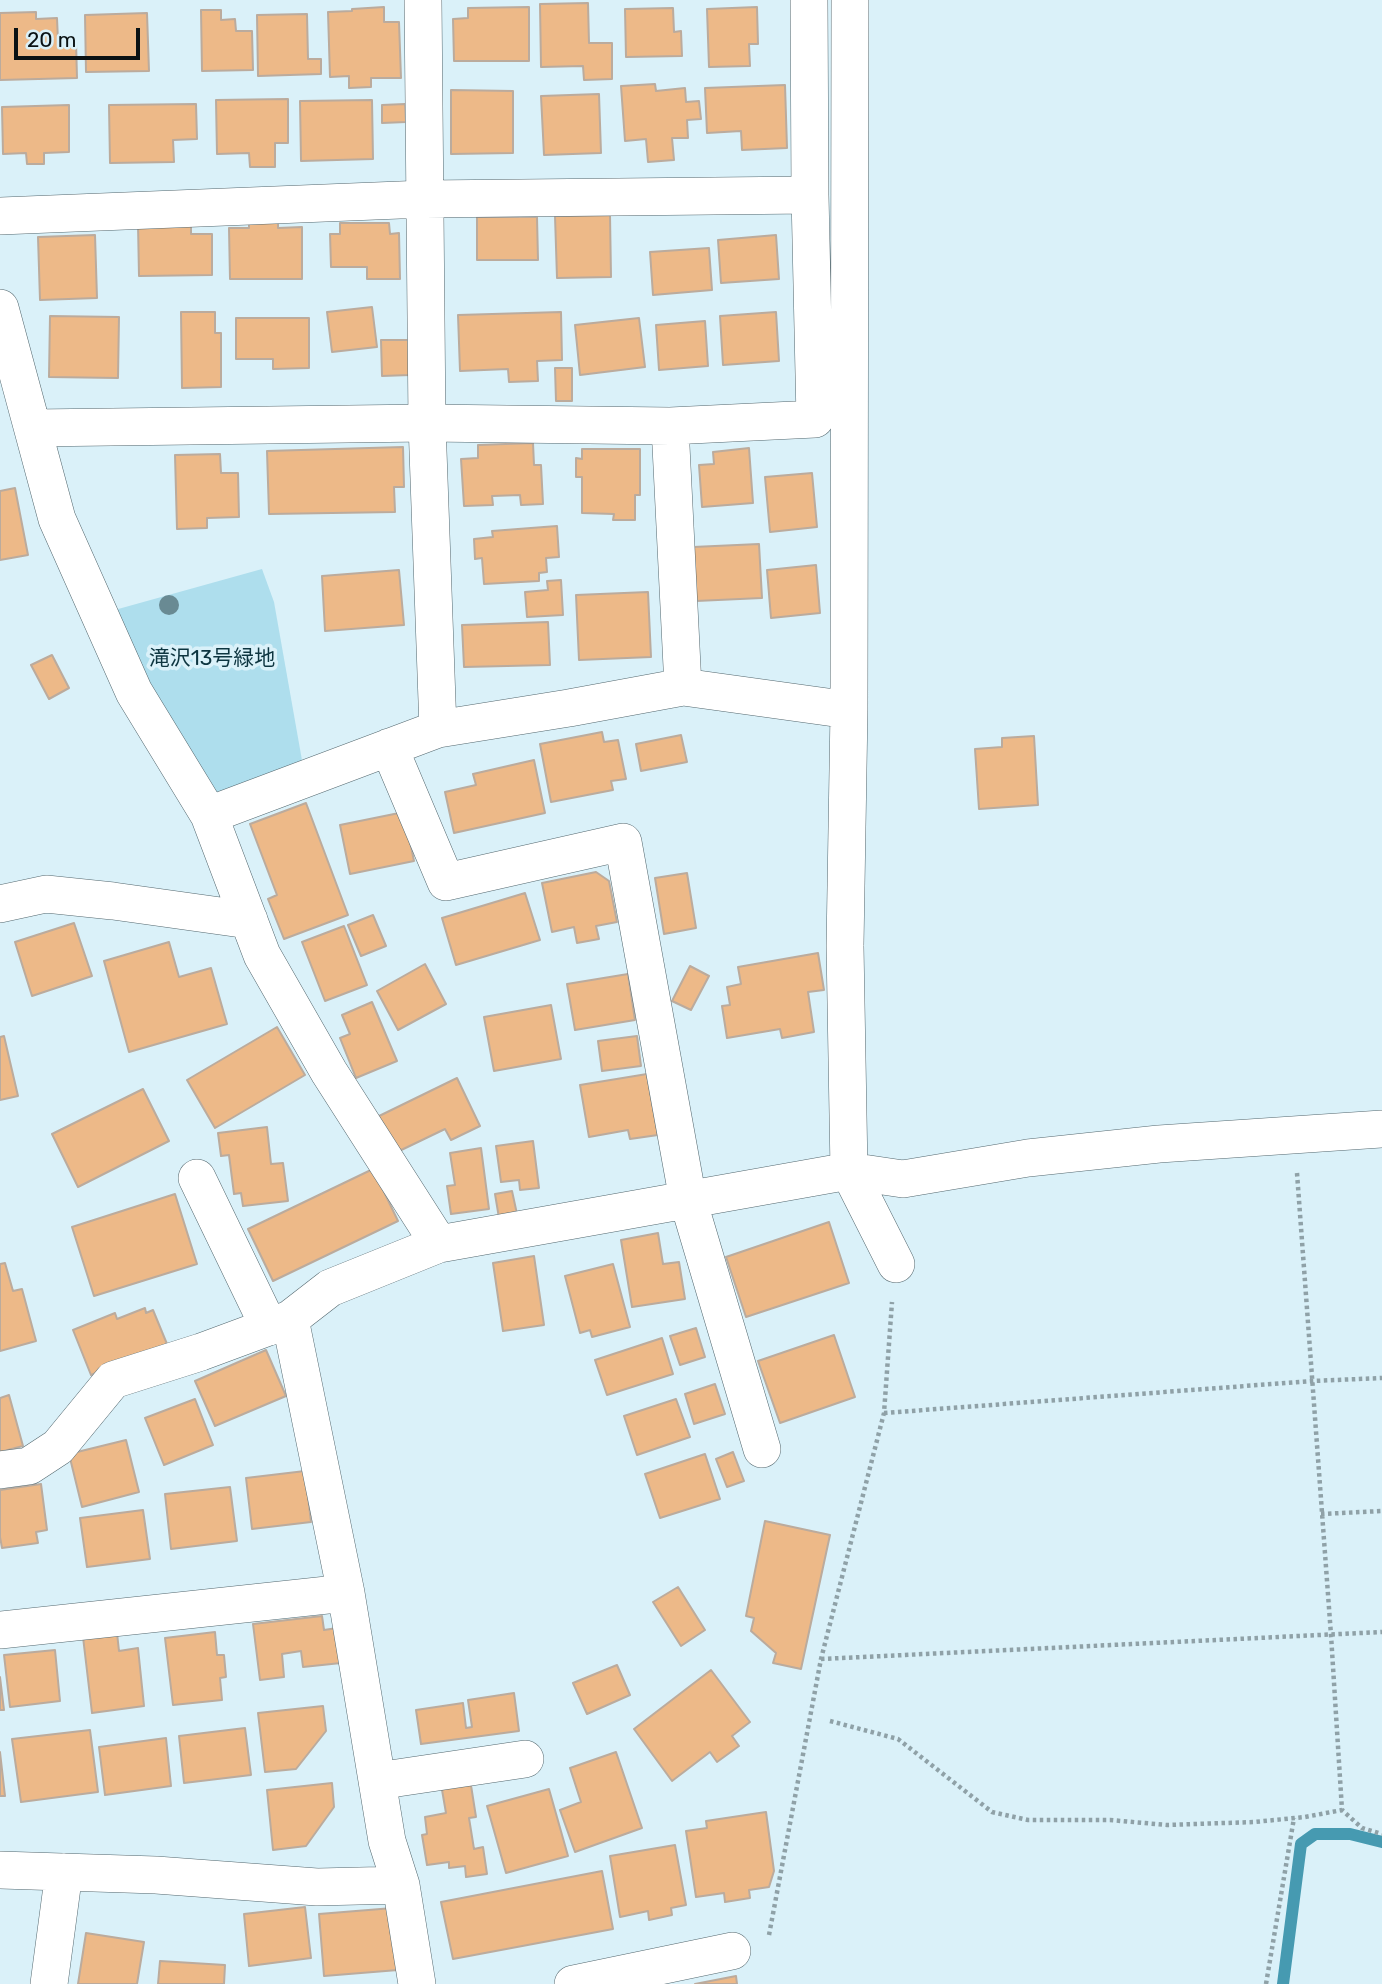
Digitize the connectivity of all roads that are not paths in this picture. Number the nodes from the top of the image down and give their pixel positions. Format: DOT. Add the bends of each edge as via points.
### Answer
graph roads {
  1 [pos="423,0"];
  2 [pos="809,0"];
  3 [pos="850,0"];
  4 [pos="810,194"];
  5 [pos="425,199"];
  6 [pos="0,216"];
  7 [pos="0,308"];
  8 [pos="427,423"];
  9 [pos="670,426"];
  10 [pos="33,428"];
  11 [pos="683,687"];
  12 [pos="849,710"];
  13 [pos="438,729"];
  14 [pos="389,747"];
  15 [pos="209,815"];
  16 [pos="0,904"];
  17 [pos="248,920"];
  18 [pos="1382,1129"];
  19 [pos="849,1171"];
  20 [pos="197,1178"];
  21 [pos="688,1200"];
  22 [pos="439,1244"];
  23 [pos="896,1264"];
  24 [pos="280,1323"];
  25 [pos="762,1449"];
  26 [pos="0,1470"];
  27 [pos="346,1593"];
  28 [pos="0,1630"];
  29 [pos="526,1759"];
  30 [pos="377,1781"];
  31 [pos="0,1870"];
  32 [pos="64,1872"];
  33 [pos="401,1885"];
  34 [pos="732,1951"];
  35 [pos="49,1984"];
  36 [pos="417,1984"];
  37 [pos="573,1984"];
  1 -- 5 [label="street"];
  2 -- 4 [label="street"];
  3 -- 12 [label="street"];
  4 -- 5 [label="street"];
  4 -- 9 [label="street" via="815,419"];
  5 -- 6 [label="street"];
  5 -- 8 [label="street"];
  7 -- 10 [label="street"];
  8 -- 9 [label="street"];
  8 -- 10 [label="street"];
  8 -- 13 [label="street"];
  9 -- 11 [label="street"];
  10 -- 15 [label="street" via="57,519 128,680"];
  11 -- 12 [label="street"];
  11 -- 13 [label="street"];
  12 -- 19 [label="street" via="845,946"];
  13 -- 14 [label="street"];
  14 -- 15 [label="street"];
  14 -- 21 [label="street" via="446,882 623,842"];
  15 -- 17 [label="street"];
  16 -- 17 [label="street" via="46,894"];
  17 -- 22 [label="street" via="262,956 329,1072"];
  18 -- 19 [label="street" via="1159,1144 903,1179"];
  19 -- 21 [label="street"];
  19 -- 23 [label="street"];
  20 -- 24 [label="street"];
  21 -- 22 [label="street"];
  21 -- 25 [label="street"];
  22 -- 24 [label="street" via="330,1288"];
  24 -- 26 [label="street" via="113,1380 58,1447 29,1466"];
  24 -- 27 [label="street"];
  27 -- 28 [label="street"];
  27 -- 30 [label="street"];
  29 -- 30 [label="street"];
  30 -- 33 [label="street" via="387,1841"];
  31 -- 32 [label="street"];
  32 -- 33 [label="street" via="317,1887"];
  32 -- 35 [label="street"];
  33 -- 36 [label="street"];
  34 -- 37 [label="street"];
}
